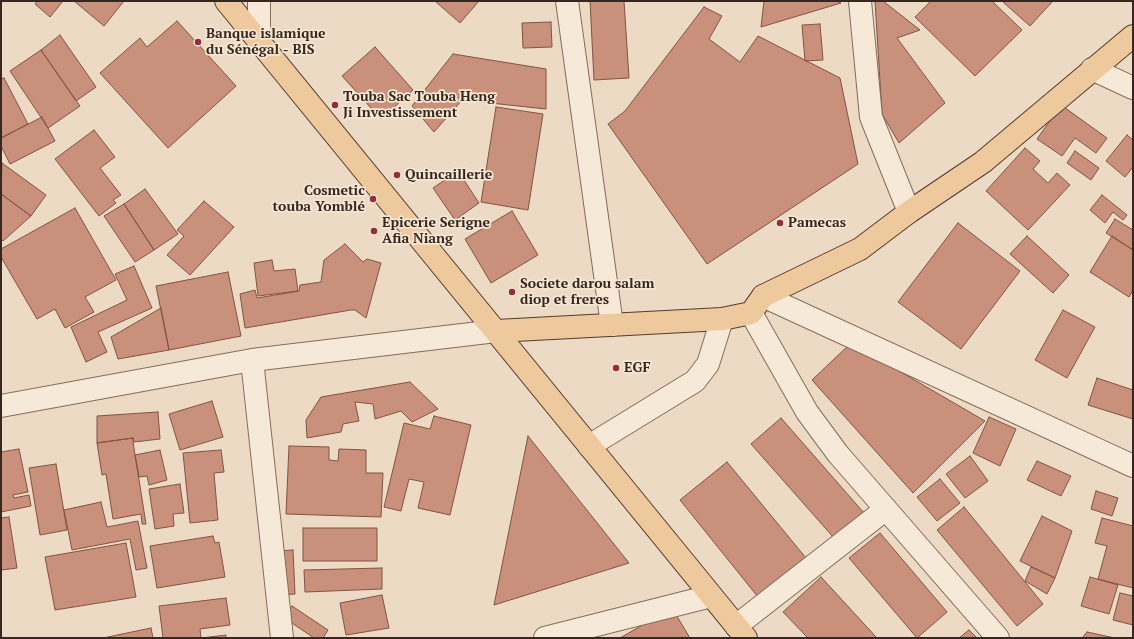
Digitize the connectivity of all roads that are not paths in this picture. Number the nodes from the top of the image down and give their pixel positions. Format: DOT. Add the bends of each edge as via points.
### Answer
graph roads {
  1 [pos="226,1"];
  2 [pos="259,1"];
  3 [pos="567,1"];
  4 [pos="860,1"];
  5 [pos="1133,36"];
  6 [pos="259,42"];
  7 [pos="1092,69"];
  8 [pos="1133,88"];
  9 [pos="909,212"];
  10 [pos="757,305"];
  11 [pos="722,319"];
  12 [pos="612,325"];
  13 [pos="496,331"];
  14 [pos="252,360"];
  15 [pos="1,406"];
  16 [pos="589,446"];
  17 [pos="1133,466"];
  18 [pos="886,509"];
  19 [pos="711,596"];
  20 [pos="741,632"];
  21 [pos="282,638"];
  22 [pos="545,638"];
  23 [pos="998,638"];
  1 -- 6 [label="main road"];
  2 -- 6 [label="street"];
  3 -- 12 [label="street"];
  4 -- 9 [label="street" via="871,117"];
  5 -- 7 [label="main road"];
  6 -- 13 [label="main road"];
  7 -- 8 [label="street"];
  7 -- 9 [label="main road" via="982,162"];
  9 -- 10 [label="main road" via="860,248"];
  10 -- 11 [label="main road"];
  10 -- 17 [label="street"];
  10 -- 18 [label="street" via="807,412 838,454"];
  11 -- 12 [label="main road"];
  11 -- 16 [label="street" via="708,364 695,381"];
  12 -- 13 [label="main road"];
  13 -- 14 [label="street"];
  13 -- 16 [label="main road"];
  14 -- 15 [label="street"];
  14 -- 21 [label="street"];
  16 -- 19 [label="main road"];
  18 -- 20 [label="street"];
  18 -- 23 [label="street"];
  19 -- 20 [label="main road"];
  19 -- 22 [label="street"];
}
